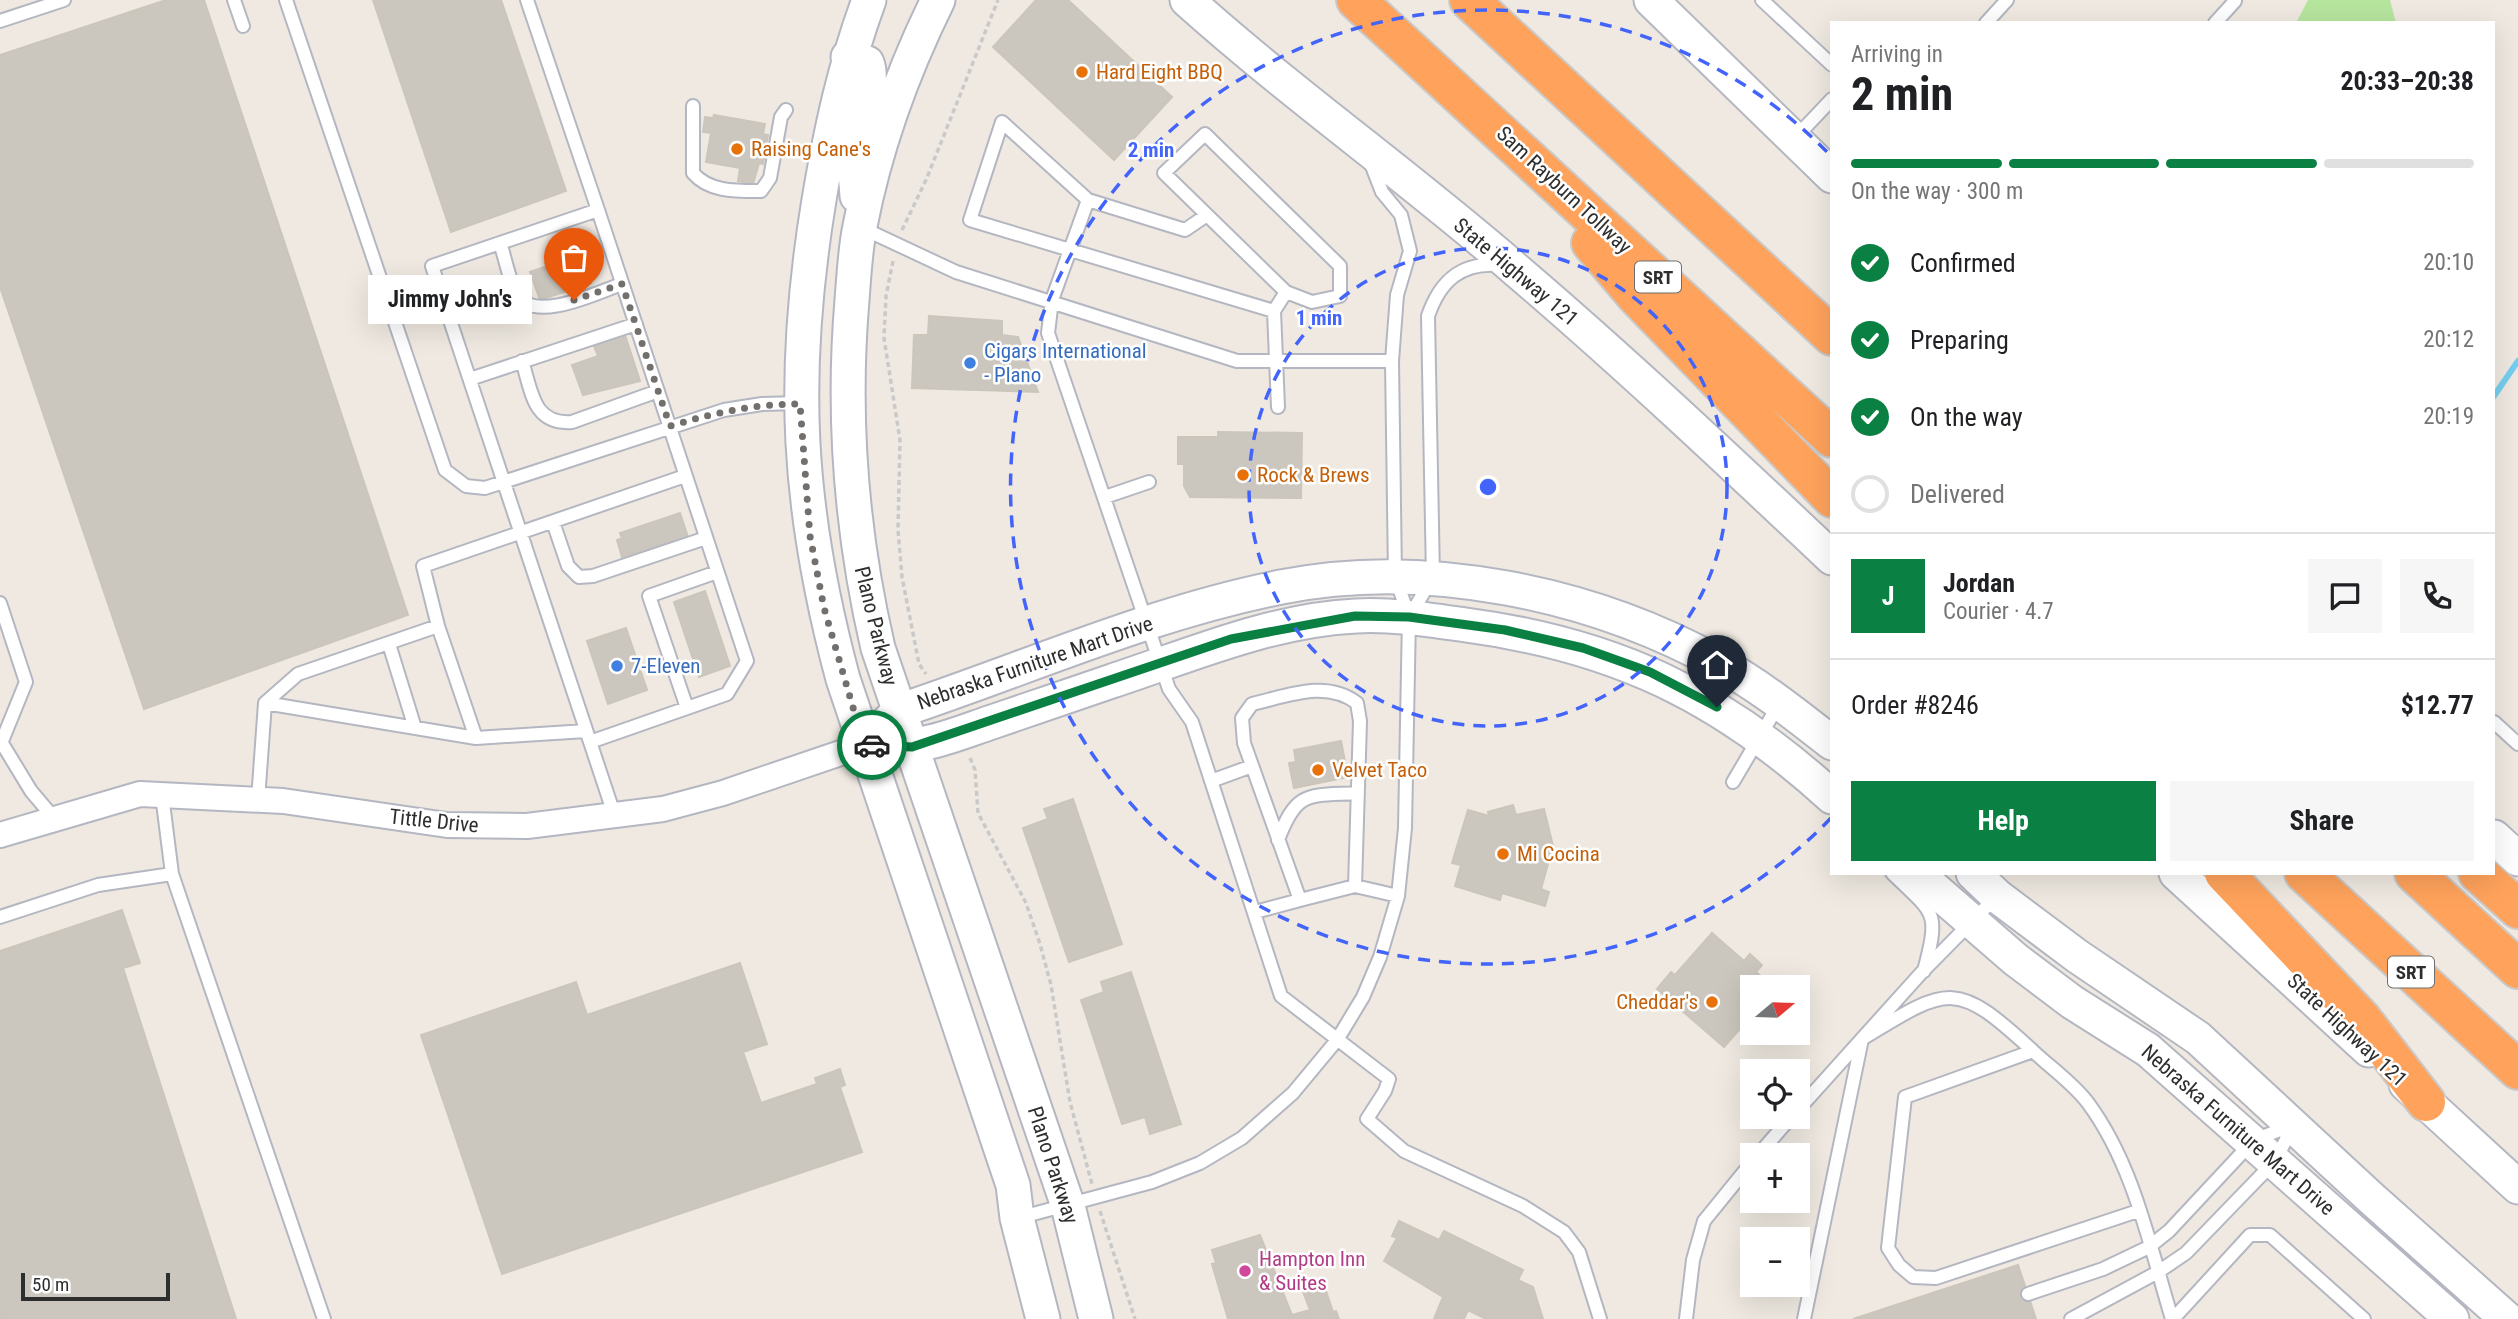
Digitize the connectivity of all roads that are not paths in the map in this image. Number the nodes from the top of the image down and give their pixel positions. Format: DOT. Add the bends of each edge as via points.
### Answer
graph roads {
  1 [pos="64,0"];
  2 [pos="234,0"];
  3 [pos="286,0"];
  4 [pos="527,0"];
  5 [pos="869,0"];
  6 [pos="938,0"];
  7 [pos="1187,0"];
  8 [pos="1356,0"];
  9 [pos="1469,0"];
  10 [pos="1651,0"];
  11 [pos="1762,0"];
  12 [pos="2007,0"];
  13 [pos="2235,0"];
  14 [pos="0,21"];
  15 [pos="1988,21"];
  16 [pos="2217,21"];
  17 [pos="243,26"];
  18 [pos="848,57"];
  19 [pos="1830,63"];
  20 [pos="1830,101"];
  21 [pos="693,106"];
  22 [pos="786,110"];
  23 [pos="1483,116"];
  24 [pos="1796,137"];
  25 [pos="1366,150"];
  26 [pos="1830,174"];
  27 [pos="1088,200"];
  28 [pos="598,210"];
  29 [pos="1207,215"];
  30 [pos="859,227"];
  31 [pos="500,243"];
  32 [pos="1072,251"];
  33 [pos="1513,267"];
  34 [pos="622,284"];
  35 [pos="1286,292"];
  36 [pos="1052,300"];
  37 [pos="1274,311"];
  38 [pos="636,324"];
  39 [pos="1830,334"];
  40 [pos="522,361"];
  41 [pos="1392,361"];
  42 [pos="1276,362"];
  43 [pos="470,379"];
  44 [pos="658,391"];
  45 [pos="800,404"];
  46 [pos="1278,407"];
  47 [pos="670,426"];
  48 [pos="1830,436"];
  49 [pos="685,476"];
  50 [pos="1149,482"];
  51 [pos="504,483"];
  52 [pos="1830,496"];
  53 [pos="1105,497"];
  54 [pos="553,522"];
  55 [pos="521,534"];
  56 [pos="706,538"];
  57 [pos="1830,556"];
  58 [pos="717,572"];
  59 [pos="1395,576"];
  60 [pos="1433,577"];
  61 [pos="0,603"];
  62 [pos="1409,617"];
  63 [pos="1147,624"];
  64 [pos="438,626"];
  65 [pos="389,644"];
  66 [pos="1161,665"];
  67 [pos="1780,702"];
  68 [pos="265,703"];
  69 [pos="687,708"];
  70 [pos="899,711"];
  71 [pos="2495,723"];
  72 [pos="415,728"];
  73 [pos="1759,734"];
  74 [pos="588,736"];
  75 [pos="476,738"];
  76 [pos="1830,741"];
  77 [pos="1,744"];
  78 [pos="2518,744"];
  79 [pos="864,745"];
  80 [pos="912,747"];
  81 [pos="1252,766"];
  82 [pos="1212,781"];
  83 [pos="1733,782"];
  84 [pos="1358,793"];
  85 [pos="162,795"];
  86 [pos="1830,795"];
  87 [pos="258,800"];
  88 [pos="53,817"];
  89 [pos="615,817"];
  90 [pos="0,835"];
  91 [pos="2495,839"];
  92 [pos="1278,840"];
  93 [pos="2518,859"];
  94 [pos="172,874"];
  95 [pos="1894,875"];
  96 [pos="1918,875"];
  97 [pos="1975,875"];
  98 [pos="2178,875"];
  99 [pos="2226,875"];
  100 [pos="2306,875"];
  101 [pos="2416,875"];
  102 [pos="2480,875"];
  103 [pos="1355,886"];
  104 [pos="1398,896"];
  105 [pos="1997,896"];
  106 [pos="1300,900"];
  107 [pos="2518,909"];
  108 [pos="1255,912"];
  109 [pos="0,917"];
  110 [pos="1972,924"];
  111 [pos="2518,969"];
  112 [pos="1923,971"];
  113 [pos="1863,1039"];
  114 [pos="1337,1040"];
  115 [pos="2033,1051"];
  116 [pos="2518,1070"];
  117 [pos="1810,1097"];
  118 [pos="2426,1102"];
  119 [pos="2294,1125"];
  120 [pos="1781,1129"];
  121 [pos="1769,1143"];
  122 [pos="2264,1150"];
  123 [pos="1740,1177"];
  124 [pos="2518,1187"];
  125 [pos="1068,1206"];
  126 [pos="2138,1212"];
  127 [pos="1017,1218"];
  128 [pos="2149,1247"];
  129 [pos="2158,1272"];
  130 [pos="2028,1294"];
  131 [pos="324,1319"];
  132 [pos="1043,1319"];
  133 [pos="1096,1319"];
  134 [pos="1600,1319"];
  135 [pos="1686,1319"];
  136 [pos="1804,1319"];
  137 [pos="2071,1319"];
  138 [pos="2173,1319"];
  139 [pos="2364,1319"];
  140 [pos="2452,1319"];
  141 [pos="2507,1319"];
  1 -- 14 [label="lane"];
  2 -- 17 [label="lane"];
  3 -- 51 [label="lane" via="445,470 466,486"];
  4 -- 28 [label="lane"];
  5 -- 18 [label="main road, Plano Parkway"];
  6 -- 30 [label="main road, Plano Parkway" via="897,94"];
  7 -- 25 [label="main road, State Highway 121"];
  8 -- 23 [label="highway, Sam Rayburn Tollway / SRT"];
  9 -- 39 [label="highway"];
  10 -- 24 [label="main road"];
  11 -- 19 [label="lane"];
  12 -- 15 [label="lane"];
  13 -- 16 [label="lane"];
  18 -- 30 [label="main road" via="867,63 872,74 855,153"];
  18 -- 45 [label="main road, Plano Parkway" via="835,105 810,259"];
  20 -- 24 [label="lane"];
  21 -- 22 [label="lane" via="693,173 703,185 739,191 761,191 770,178"];
  23 -- 48 [label="highway, Sam Rayburn Tollway / SRT"];
  23 -- 52 [label="highway" via="1636,296"];
  24 -- 26 [label="main road"];
  25 -- 33 [label="main road, State Highway 121"];
  25 -- 41 [label="lane" via="1382,192 1402,215 1410,251 1398,295"];
  27 -- 29 [label="lane" via="1185,230"];
  27 -- 32 [label="lane"];
  27 -- 32 [label="lane" via="1002,122 970,220"];
  28 -- 31 [label="lane"];
  28 -- 34 [label="lane"];
  29 -- 35 [label="lane"];
  29 -- 35 [label="lane" via="1164,173 1205,134 1340,266 1340,296 1312,302"];
  30 -- 36 [label="lane" via="956,272"];
  30 -- 70 [label="main road, Plano Parkway" via="847,359 852,506 864,590"];
  31 -- 34 [label="lane" via="518,295 537,308 550,308"];
  31 -- 43 [label="lane" via="432,266"];
  32 -- 36 [label="lane"];
  32 -- 37 [label="lane"];
  33 -- 57 [label="main road, State Highway 121" via="1661,397"];
  33 -- 60 [label="lane" via="1481,264 1458,271 1436,293 1427,316"];
  34 -- 38 [label="lane"];
  35 -- 37 [label="lane"];
  36 -- 42 [label="lane" via="1237,361"];
  36 -- 53 [label="lane" via="1048,333"];
  37 -- 42 [label="lane"];
  38 -- 40 [label="lane"];
  38 -- 44 [label="lane"];
  40 -- 43 [label="lane"];
  40 -- 44 [label="lane" via="537,408 557,423 572,422"];
  41 -- 42 [label="lane"];
  41 -- 59 [label="lane"];
  42 -- 46 [label="lane"];
  43 -- 51 [label="lane"];
  44 -- 47 [label="lane"];
  45 -- 47 [label="lane" via="724,410"];
  45 -- 79 [label="main road, Plano Parkway" via="810,536 824,608"];
  47 -- 49 [label="lane"];
  47 -- 51 [label="lane"];
  49 -- 54 [label="lane"];
  49 -- 56 [label="lane"];
  50 -- 53 [label="lane"];
  51 -- 55 [label="lane"];
  53 -- 63 [label="lane"];
  54 -- 55 [label="lane"];
  54 -- 56 [label="lane" via="568,566 579,577"];
  55 -- 64 [label="lane" via="423,566"];
  55 -- 74 [label="lane"];
  56 -- 58 [label="lane"];
  58 -- 69 [label="lane" via="747,661 727,694"];
  58 -- 69 [label="lane" via="649,596"];
  59 -- 60 [label="main road, Nebraska Furniture Mart Drive"];
  59 -- 62 [label="lane"];
  59 -- 63 [label="main road, Nebraska Furniture Mart Drive" via="1282,586"];
  60 -- 62 [label="lane"];
  60 -- 67 [label="main road, Nebraska Furniture Mart Drive" via="1511,589 1590,610 1720,663"];
  61 -- 77 [label="lane" via="26,682"];
  62 -- 66 [label="main road, Nebraska Furniture Mart Drive" via="1355,616 1296,625 1231,639"];
  62 -- 73 [label="main road, Nebraska Furniture Mart Drive" via="1505,630 1583,648 1650,672"];
  62 -- 104 [label="lane" via="1405,828"];
  63 -- 66 [label="lane"];
  63 -- 70 [label="main road, Nebraska Furniture Mart Drive"];
  64 -- 65 [label="lane"];
  64 -- 75 [label="lane"];
  65 -- 68 [label="lane" via="298,674"];
  65 -- 72 [label="lane"];
  66 -- 80 [label="main road, Nebraska Furniture Mart Drive"];
  66 -- 82 [label="lane" via="1169,689 1192,722"];
  67 -- 73 [label="lane"];
  67 -- 76 [label="main road, Nebraska Furniture Mart Drive"];
  68 -- 72 [label="lane"];
  68 -- 87 [label="lane"];
  69 -- 74 [label="lane"];
  70 -- 79 [label="main road, Nebraska Furniture Mart Drive"];
  70 -- 80 [label="main road, Plano Parkway"];
  71 -- 78 [label="lane"];
  72 -- 75 [label="lane"];
  73 -- 83 [label="lane"];
  73 -- 86 [label="main road, Nebraska Furniture Mart Drive"];
  74 -- 75 [label="lane"];
  74 -- 89 [label="lane"];
  77 -- 88 [label="lane"];
  79 -- 80 [label="main road, Nebraska Furniture Mart Drive"];
  79 -- 89 [label="street, Tittle Drive" via="723,793"];
  79 -- 127 [label="main road, Plano Parkway" via="1013,1185"];
  80 -- 125 [label="main road, Plano Parkway"];
  81 -- 82 [label="lane"];
  81 -- 84 [label="lane" via="1242,718 1252,704 1320,689 1343,692 1357,702 1360,721"];
  81 -- 92 [label="lane"];
  82 -- 108 [label="lane"];
  84 -- 92 [label="lane" via="1298,801"];
  84 -- 103 [label="lane"];
  85 -- 87 [label="street, Tittle Drive"];
  85 -- 88 [label="street, Tittle Drive" via="140,794"];
  85 -- 94 [label="lane"];
  87 -- 89 [label="street, Tittle Drive" via="447,825 527,827"];
  88 -- 90 [label="street, Tittle Drive"];
  91 -- 93 [label="main road"];
  92 -- 106 [label="lane"];
  94 -- 109 [label="lane" via="98,885"];
  94 -- 131 [label="lane"];
  95 -- 112 [label="lane" via="1928,909 1935,930"];
  96 -- 110 [label="main road, Nebraska Furniture Mart Drive"];
  97 -- 105 [label="main road, Nebraska Furniture Mart Drive"];
  98 -- 118 [label="main road, State Highway 121"];
  99 -- 118 [label="highway" via="2362,1019"];
  100 -- 116 [label="highway, SRT"];
  101 -- 111 [label="highway"];
  102 -- 107 [label="highway"];
  103 -- 104 [label="lane"];
  103 -- 106 [label="lane"];
  104 -- 114 [label="lane" via="1367,987"];
  105 -- 110 [label="lane"];
  105 -- 119 [label="main road, Nebraska Furniture Mart Drive" via="2198,1038"];
  106 -- 108 [label="lane"];
  108 -- 114 [label="lane" via="1281,996"];
  110 -- 112 [label="lane"];
  110 -- 122 [label="main road, Nebraska Furniture Mart Drive" via="2072,1002 2148,1050"];
  112 -- 113 [label="lane"];
  113 -- 115 [label="lane" via="1913,1008 1958,997 1994,1015"];
  113 -- 117 [label="lane"];
  113 -- 136 [label="lane"];
  114 -- 125 [label="lane" via="1293,1093 1232,1144 1152,1182"];
  114 -- 134 [label="lane" via="1389,1079 1367,1119 1404,1151 1523,1206 1564,1232 1579,1252"];
  115 -- 126 [label="lane" via="2087,1101 2120,1154"];
  115 -- 126 [label="lane" via="1905,1097 1888,1248 1899,1265 1913,1277 1936,1278"];
  118 -- 124 [label="main road, State Highway 121"];
  119 -- 122 [label="lane"];
  119 -- 122 [label="lane"];
  119 -- 141 [label="main road, Nebraska Furniture Mart Drive"];
  120 -- 121 [label="lane"];
  122 -- 128 [label="lane"];
  122 -- 129 [label="lane" via="2186,1253"];
  122 -- 140 [label="main road, Nebraska Furniture Mart Drive"];
  123 -- 135 [label="lane" via="1704,1221 1693,1260"];
  125 -- 127 [label="lane"];
  125 -- 133 [label="main road, Plano Parkway"];
  126 -- 128 [label="lane"];
  127 -- 132 [label="main road, Plano Parkway"];
  128 -- 129 [label="lane"];
  128 -- 130 [label="lane" via="2103,1269"];
  129 -- 137 [label="lane"];
  129 -- 138 [label="lane"];
  138 -- 139 [label="lane" via="2250,1235 2270,1235"];
}
